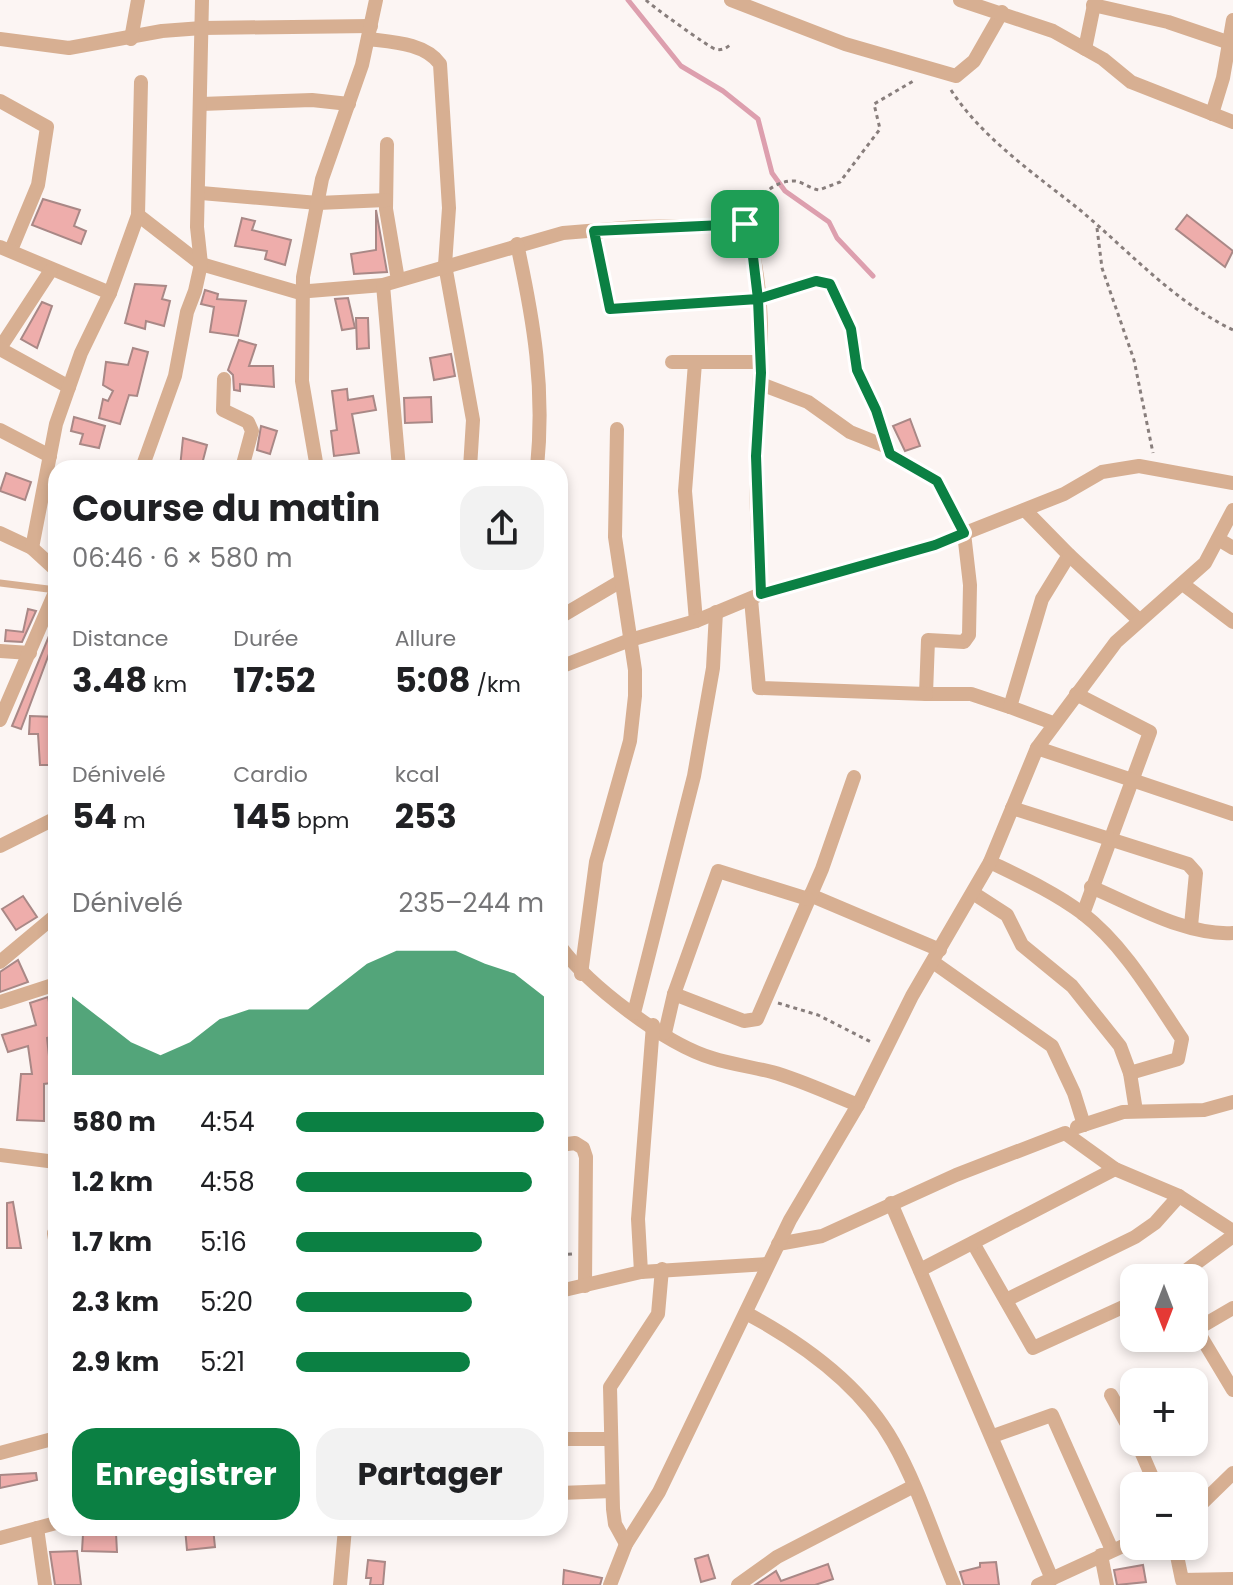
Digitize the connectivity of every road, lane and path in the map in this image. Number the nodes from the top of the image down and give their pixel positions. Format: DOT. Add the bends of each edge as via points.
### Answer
graph roads {
  1 [pos="138,0"];
  2 [pos="202,0"];
  3 [pos="376,0"];
  4 [pos="646,0"];
  5 [pos="731,0"];
  6 [pos="960,0"];
  7 [pos="1094,3"];
  8 [pos="1002,12"];
  9 [pos="1233,20"];
  10 [pos="202,28"];
  11 [pos="369,33"];
  12 [pos="0,39"];
  13 [pos="131,39"];
  14 [pos="732,43"];
  15 [pos="1085,49"];
  16 [pos="1230,52"];
  17 [pos="926,67"];
  18 [pos="943,73"];
  19 [pos="141,82"];
  20 [pos="0,101"];
  21 [pos="201,104"];
  22 [pos="349,104"];
  23 [pos="1212,114"];
  24 [pos="1233,122"];
  25 [pos="387,144"];
  26 [pos="201,193"];
  27 [pos="386,200"];
  28 [pos="318,203"];
  29 [pos="138,215"];
  30 [pos="745,224"];
  31 [pos="1097,225"];
  32 [pos="594,231"];
  33 [pos="517,244"];
  34 [pos="6,249"];
  35 [pos="201,264"];
  36 [pos="445,265"];
  37 [pos="51,270"];
  38 [pos="398,280"];
  39 [pos="383,285"];
  40 [pos="110,293"];
  41 [pos="758,299"];
  42 [pos="1233,330"];
  43 [pos="0,348"];
  44 [pos="672,362"];
  45 [pos="761,362"];
  46 [pos="695,363"];
  47 [pos="224,379"];
  48 [pos="761,384"];
  49 [pos="69,387"];
  50 [pos="617,429"];
  51 [pos="0,430"];
  52 [pos="885,446"];
  53 [pos="50,456"];
  54 [pos="49,460"];
  55 [pos="145,460"];
  56 [pos="244,460"];
  57 [pos="316,460"];
  58 [pos="398,460"];
  59 [pos="470,460"];
  60 [pos="538,460"];
  61 [pos="48,466"];
  62 [pos="1157,468"];
  63 [pos="1233,483"];
  64 [pos="1025,510"];
  65 [pos="1233,510"];
  66 [pos="0,533"];
  67 [pos="964,533"];
  68 [pos="1218,539"];
  69 [pos="32,548"];
  70 [pos="1233,548"];
  71 [pos="1069,555"];
  72 [pos="48,563"];
  73 [pos="621,581"];
  74 [pos="0,583"];
  75 [pos="1184,585"];
  76 [pos="48,589"];
  77 [pos="756,597"];
  78 [pos="48,609"];
  79 [pos="568,612"];
  80 [pos="716,612"];
  81 [pos="1139,620"];
  82 [pos="696,621"];
  83 [pos="1233,622"];
  84 [pos="630,640"];
  85 [pos="0,651"];
  86 [pos="30,653"];
  87 [pos="568,664"];
  88 [pos="926,694"];
  89 [pos="1076,694"];
  90 [pos="1010,707"];
  91 [pos="0,720"];
  92 [pos="1053,723"];
  93 [pos="1037,748"];
  94 [pos="854,777"];
  95 [pos="1131,782"];
  96 [pos="1012,808"];
  97 [pos="1233,814"];
  98 [pos="48,822"];
  99 [pos="1111,838"];
  100 [pos="0,846"];
  101 [pos="990,862"];
  102 [pos="1091,887"];
  103 [pos="973,893"];
  104 [pos="809,897"];
  105 [pos="1083,914"];
  106 [pos="48,922"];
  107 [pos="1191,926"];
  108 [pos="1233,933"];
  109 [pos="936,956"];
  110 [pos="568,957"];
  111 [pos="0,962"];
  112 [pos="581,974"];
  113 [pos="48,987"];
  114 [pos="674,994"];
  115 [pos="766,1000"];
  116 [pos="0,1002"];
  117 [pos="634,1013"];
  118 [pos="659,1029"];
  119 [pos="888,1051"];
  120 [pos="1130,1073"];
  121 [pos="1233,1102"];
  122 [pos="858,1105"];
  123 [pos="1136,1111"];
  124 [pos="1084,1125"];
  125 [pos="1065,1133"];
  126 [pos="568,1144"];
  127 [pos="0,1155"];
  128 [pos="48,1161"];
  129 [pos="1115,1169"];
  130 [pos="1179,1196"];
  131 [pos="891,1203"];
  132 [pos="1233,1233"];
  133 [pos="973,1243"];
  134 [pos="778,1244"];
  135 [pos="768,1264"];
  136 [pos="1194,1264"];
  137 [pos="662,1269"];
  138 [pos="920,1270"];
  139 [pos="641,1272"];
  140 [pos="585,1286"];
  141 [pos="568,1289"];
  142 [pos="1006,1300"];
  143 [pos="1233,1308"];
  144 [pos="1120,1309"];
  145 [pos="746,1313"];
  146 [pos="1208,1320"];
  147 [pos="1208,1349"];
  148 [pos="1233,1390"];
  149 [pos="1111,1395"];
  150 [pos="1120,1412"];
  151 [pos="993,1436"];
  152 [pos="568,1439"];
  153 [pos="610,1439"];
  154 [pos="48,1440"];
  155 [pos="0,1453"];
  156 [pos="1233,1473"];
  157 [pos="912,1487"];
  158 [pos="612,1491"];
  159 [pos="568,1493"];
  160 [pos="1208,1497"];
  161 [pos="48,1525"];
  162 [pos="37,1528"];
  163 [pos="344,1536"];
  164 [pos="0,1538"];
  165 [pos="626,1544"];
  166 [pos="1120,1547"];
  167 [pos="1107,1552"];
  168 [pos="1178,1560"];
  169 [pos="1233,1579"];
  170 [pos="1045,1582"];
  171 [pos="1182,1583"];
  172 [pos="45,1585"];
  173 [pos="340,1585"];
  174 [pos="610,1585"];
  175 [pos="738,1585"];
  176 [pos="954,1585"];
  177 [pos="1107,1585"];
  1 -- 13 [label="street"];
  2 -- 10 [label="street"];
  3 -- 11 [label="street"];
  4 -- 14 [label="path" via="713,49"];
  5 -- 17 [label="street" via="801,29"];
  6 -- 8 [label="street"];
  7 -- 15 [label="street"];
  7 -- 16 [label="street" via="1168,22"];
  8 -- 15 [label="street"];
  8 -- 18 [label="street" via="969,66 957,76"];
  9 -- 16 [label="street"];
  10 -- 11 [label="street"];
  10 -- 13 [label="street"];
  10 -- 21 [label="street"];
  11 -- 22 [label="street"];
  11 -- 36 [label="street" via="433,54 440,64 449,208"];
  12 -- 13 [label="street" via="69,48"];
  15 -- 23 [label="street" via="1128,81"];
  16 -- 23 [label="street"];
  17 -- 18 [label="street"];
  17 -- 30 [label="path" via="907,86 874,104 880,129 840,182 819,190 795,181 780,183 755,203"];
  18 -- 31 [label="path" via="967,111"];
  19 -- 29 [label="street"];
  20 -- 34 [label="street" via="47,127 38,185"];
  21 -- 22 [label="street"];
  21 -- 26 [label="street"];
  22 -- 28 [label="street" via="334,135"];
  23 -- 24 [label="street"];
  25 -- 27 [label="street"];
  26 -- 28 [label="street"];
  26 -- 35 [label="street"];
  27 -- 28 [label="street"];
  27 -- 38 [label="street"];
  28 -- 57 [label="street" via="302,285 301,348"];
  29 -- 35 [label="street"];
  29 -- 40 [label="street"];
  30 -- 32 [label="street"];
  30 -- 41 [label="street"];
  31 -- 42 [label="path" via="1186,302"];
  31 -- 62 [label="path" via="1102,268 1134,360"];
  32 -- 33 [label="street"];
  32 -- 41 [label="street" via="610,309"];
  33 -- 36 [label="street"];
  33 -- 60 [label="street" via="539,359"];
  34 -- 37 [label="street"];
  35 -- 39 [label="street" via="297,292"];
  35 -- 55 [label="street" via="175,376"];
  36 -- 38 [label="street"];
  36 -- 59 [label="street" via="473,420"];
  37 -- 40 [label="street"];
  37 -- 43 [label="street"];
  38 -- 39 [label="street"];
  39 -- 58 [label="street"];
  40 -- 49 [label="street"];
  41 -- 45 [label="street"];
  41 -- 52 [label="street" via="816,281 830,284 851,329 857,370 876,410"];
  43 -- 49 [label="street"];
  44 -- 46 [label="street"];
  45 -- 46 [label="street"];
  45 -- 48 [label="street"];
  46 -- 82 [label="street" via="685,491"];
  47 -- 56 [label="street" via="223,410 248,422 252,431"];
  48 -- 52 [label="street" via="808,402 850,432"];
  48 -- 77 [label="street"];
  49 -- 53 [label="street"];
  50 -- 73 [label="street" via="615,537"];
  51 -- 53 [label="street"];
  52 -- 67 [label="street" via="894,458 937,481"];
  53 -- 54 [label="street"];
  61 -- 69 [label="street"];
  62 -- 63 [label="street"];
  62 -- 64 [label="street" via="1102,472"];
  64 -- 67 [label="street"];
  64 -- 71 [label="street"];
  65 -- 68 [label="street"];
  66 -- 69 [label="street"];
  67 -- 77 [label="street"];
  67 -- 88 [label="street" via="969,635 964,642 928,640"];
  68 -- 70 [label="street"];
  68 -- 75 [label="street"];
  69 -- 72 [label="street"];
  71 -- 81 [label="street"];
  71 -- 90 [label="street" via="1042,599"];
  73 -- 79 [label="street"];
  73 -- 84 [label="street"];
  74 -- 76 [label="lane"];
  75 -- 81 [label="street"];
  75 -- 83 [label="street"];
  77 -- 80 [label="street"];
  77 -- 88 [label="street" via="759,688"];
  78 -- 86 [label="street"];
  80 -- 82 [label="street"];
  80 -- 117 [label="street" via="713,668 694,776"];
  81 -- 89 [label="street"];
  82 -- 84 [label="street"];
  84 -- 87 [label="street"];
  84 -- 112 [label="street" via="635,696 630,741 596,862"];
  85 -- 86 [label="street"];
  86 -- 91 [label="street"];
  88 -- 90 [label="street" via="971,694"];
  89 -- 92 [label="street"];
  89 -- 95 [label="street" via="1150,732"];
  90 -- 92 [label="street"];
  92 -- 93 [label="street"];
  93 -- 95 [label="street"];
  93 -- 96 [label="street"];
  94 -- 104 [label="street"];
  95 -- 97 [label="street"];
  95 -- 99 [label="street"];
  96 -- 99 [label="street"];
  96 -- 101 [label="street"];
  98 -- 100 [label="street"];
  99 -- 102 [label="street"];
  99 -- 107 [label="street" via="1193,867"];
  101 -- 103 [label="street"];
  101 -- 105 [label="street"];
  102 -- 105 [label="street"];
  102 -- 107 [label="street"];
  103 -- 109 [label="street"];
  103 -- 120 [label="street" via="1000,909 1022,945 1072,986 1120,1046"];
  104 -- 109 [label="street"];
  104 -- 114 [label="street" via="718,871"];
  104 -- 115 [label="street"];
  105 -- 120 [label="street" via="1118,949 1182,1039 1178,1059"];
  106 -- 111 [label="street"];
  107 -- 108 [label="street"];
  109 -- 119 [label="street"];
  109 -- 124 [label="street" via="1052,1046"];
  110 -- 112 [label="street"];
  112 -- 117 [label="street"];
  113 -- 116 [label="street"];
  114 -- 115 [label="street" via="752,1022"];
  114 -- 118 [label="street"];
  115 -- 119 [label="path" via="818,1015"];
  117 -- 118 [label="street"];
  118 -- 122 [label="street" via="710,1058 774,1073"];
  118 -- 139 [label="street" via="638,1219"];
  119 -- 122 [label="street"];
  120 -- 123 [label="street"];
  121 -- 123 [label="street" via="1204,1110"];
  122 -- 134 [label="street"];
  123 -- 124 [label="street"];
  124 -- 125 [label="street"];
  125 -- 129 [label="street"];
  125 -- 131 [label="street"];
  126 -- 140 [label="street" via="583,1148 586,1157"];
  127 -- 128 [label="street"];
  129 -- 130 [label="street"];
  129 -- 133 [label="street"];
  130 -- 132 [label="street"];
  130 -- 142 [label="street" via="1135,1237"];
  131 -- 134 [label="street" via="822,1236"];
  131 -- 138 [label="street"];
  132 -- 136 [label="street"];
  133 -- 138 [label="street"];
  133 -- 142 [label="street"];
  134 -- 135 [label="street"];
  135 -- 137 [label="street"];
  135 -- 145 [label="street"];
  137 -- 139 [label="street"];
  137 -- 153 [label="street" via="658,1314 610,1387"];
  138 -- 151 [label="street"];
  139 -- 140 [label="street"];
  140 -- 141 [label="street"];
  142 -- 144 [label="street" via="1029,1345 1037,1348"];
  143 -- 146 [label="street"];
  145 -- 157 [label="street" via="794,1339 867,1406 893,1442"];
  145 -- 165 [label="street" via="659,1492"];
  147 -- 148 [label="street"];
  149 -- 150 [label="street"];
  151 -- 167 [label="street" via="1052,1415"];
  151 -- 170 [label="street"];
  152 -- 153 [label="street"];
  153 -- 158 [label="street"];
  154 -- 155 [label="street"];
  156 -- 160 [label="street"];
  157 -- 175 [label="street" via="777,1557"];
  157 -- 176 [label="street"];
  158 -- 159 [label="street"];
  158 -- 165 [label="street" via="615,1524"];
  161 -- 162 [label="street"];
  162 -- 164 [label="street"];
  162 -- 172 [label="street"];
  163 -- 173 [label="street"];
  165 -- 174 [label="street"];
  166 -- 167 [label="street"];
  167 -- 170 [label="street"];
  167 -- 177 [label="street"];
  168 -- 171 [label="street"];
  169 -- 171 [label="street"];
}
